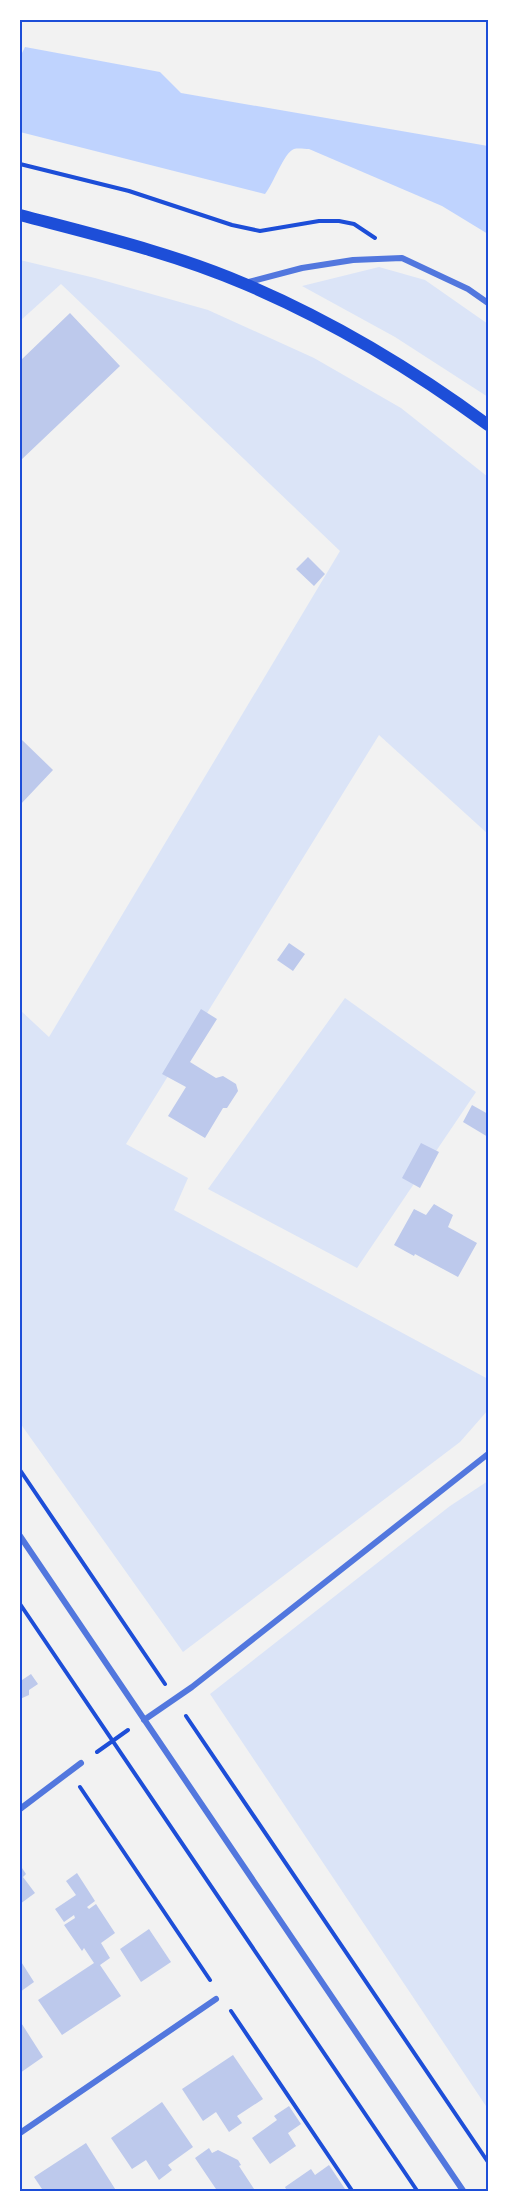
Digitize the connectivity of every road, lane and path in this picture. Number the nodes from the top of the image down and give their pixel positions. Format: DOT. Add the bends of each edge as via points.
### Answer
graph roads {
  1 [pos="20,164"];
  2 [pos="20,215"];
  3 [pos="402,258"];
  4 [pos="244,283"];
  5 [pos="489,303"];
  6 [pos="489,425"];
  7 [pos="489,1454"];
  8 [pos="20,1470"];
  9 [pos="20,1536"];
  10 [pos="20,1604"];
  11 [pos="168,1690"];
  12 [pos="180,1709"];
  13 [pos="144,1720"];
  14 [pos="129,1729"];
  15 [pos="112,1741"];
  16 [pos="94,1754"];
  17 [pos="81,1763"];
  18 [pos="87,1780"];
  19 [pos="20,1809"];
  20 [pos="214,1986"];
  21 [pos="216,1999"];
  22 [pos="227,2006"];
  23 [pos="20,2133"];
  24 [pos="489,2162"];
  25 [pos="353,2192"];
  26 [pos="418,2192"];
  27 [pos="464,2192"];
  1 -- 3 [label="path" via="129,190 260,231 319,221 354,224"];
  2 -- 4 [label="main road" via="165,255"];
  3 -- 4 [label="street" via="352,260"];
  3 -- 5 [label="street"];
  4 -- 6 [label="main road" via="366,343"];
  7 -- 13 [label="street"];
  8 -- 11 [label="path"];
  9 -- 13 [label="street"];
  10 -- 15 [label="path"];
  12 -- 24 [label="path"];
  13 -- 27 [label="street"];
  14 -- 15 [label="path"];
  15 -- 16 [label="path"];
  15 -- 26 [label="path"];
  17 -- 19 [label="street"];
  18 -- 20 [label="path" via="79,1786"];
  21 -- 23 [label="street"];
  22 -- 25 [label="path"];
}
